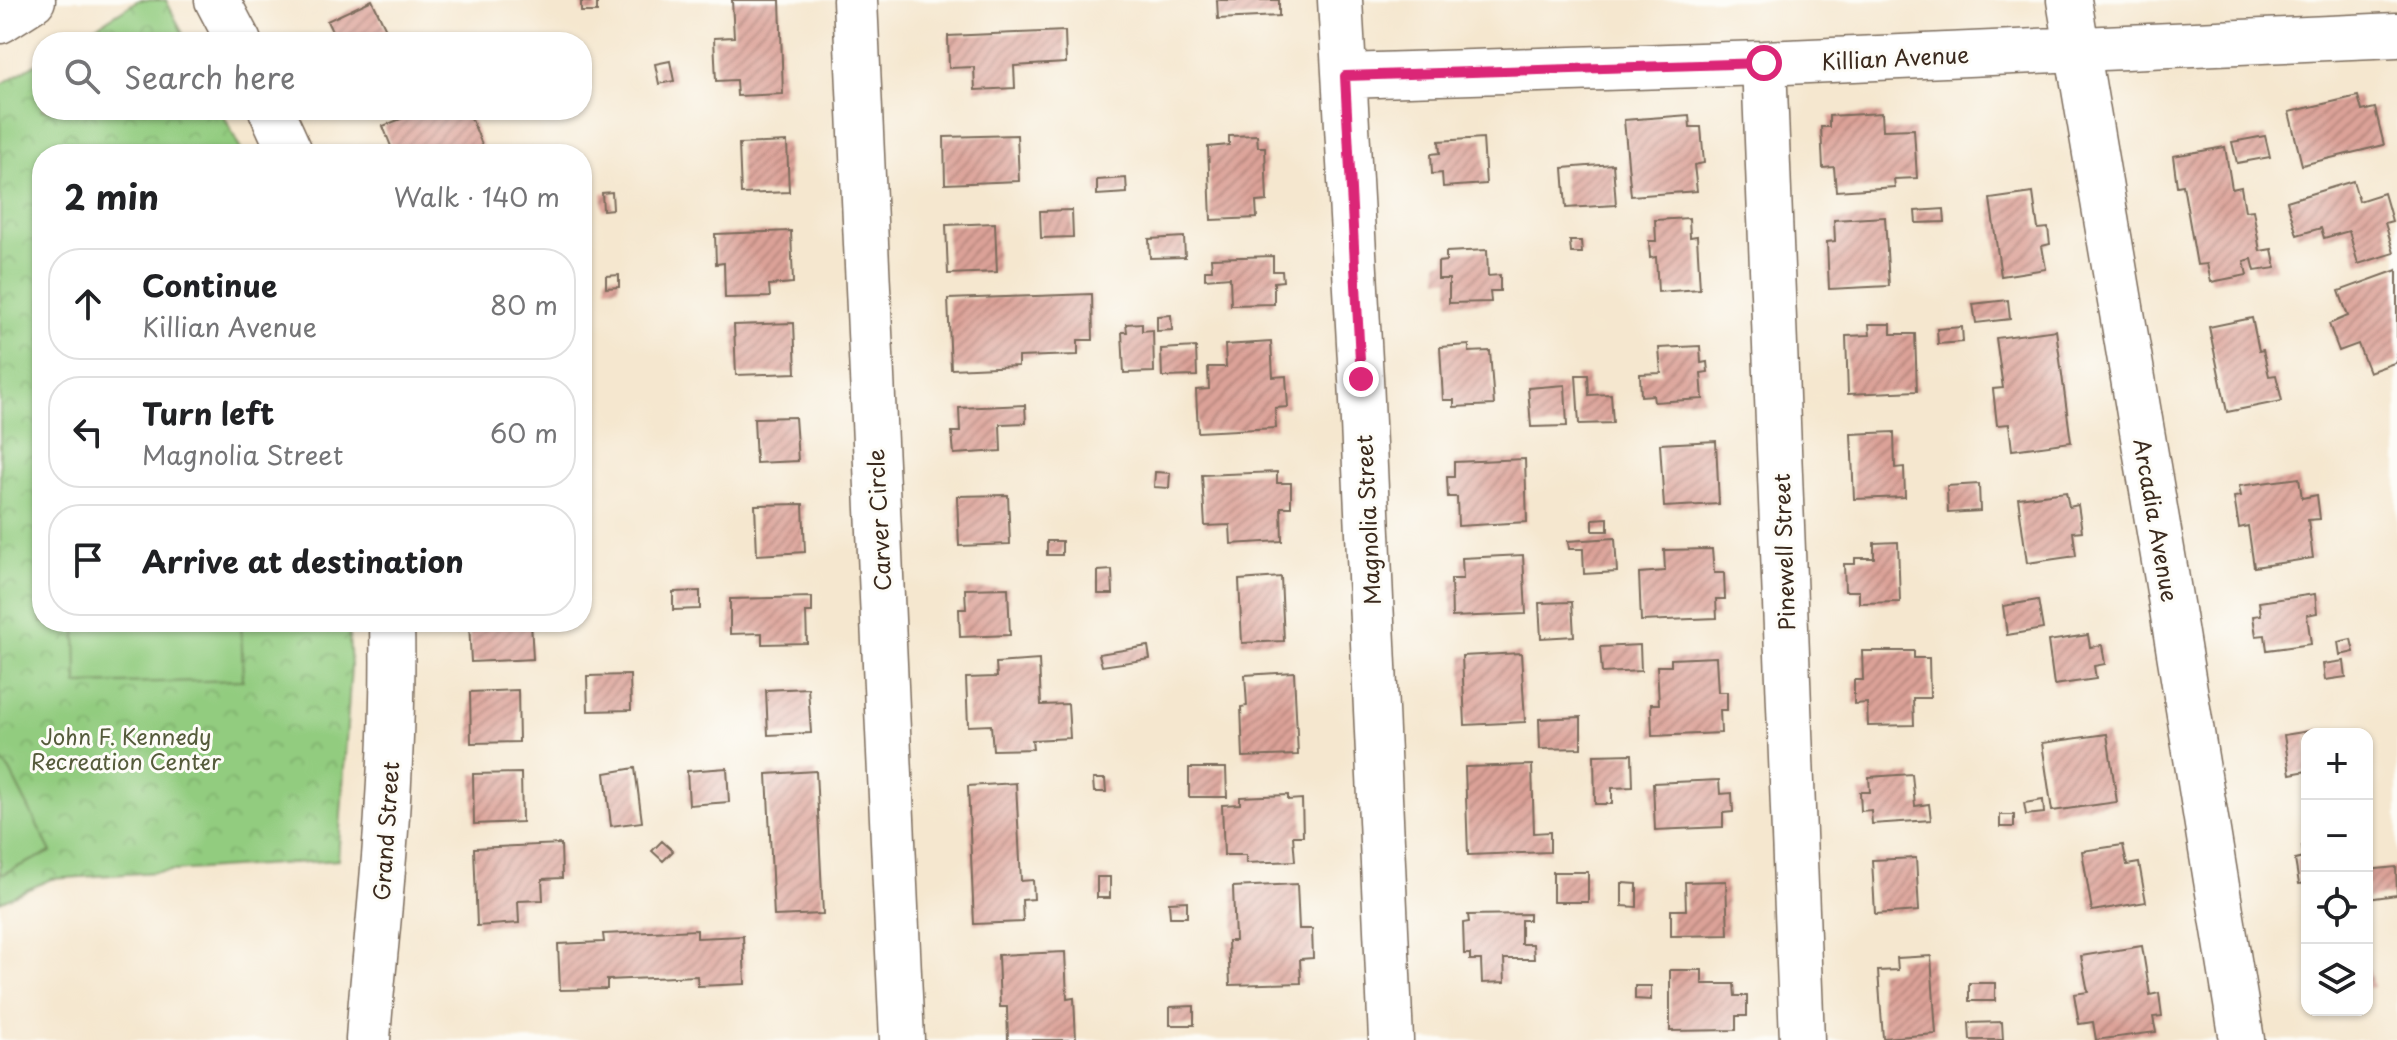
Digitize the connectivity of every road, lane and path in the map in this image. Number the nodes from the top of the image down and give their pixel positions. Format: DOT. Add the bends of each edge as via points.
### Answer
graph roads {
  1 [pos="33,0"];
  2 [pos="217,0"];
  3 [pos="855,0"];
  4 [pos="1340,0"];
  5 [pos="2069,0"];
  6 [pos="0,21"];
  7 [pos="234,32"];
  8 [pos="2397,35"];
  9 [pos="2077,49"];
  10 [pos="1764,63"];
  11 [pos="1345,76"];
  12 [pos="276,120"];
  13 [pos="286,144"];
  14 [pos="392,632"];
  15 [pos="368,1040"];
  16 [pos="902,1040"];
  17 [pos="1391,1040"];
  18 [pos="1802,1040"];
  19 [pos="2242,1040"];
  1 -- 6 [label="street"];
  2 -- 7 [label="street"];
  3 -- 16 [label="street, Carver Circle"];
  4 -- 11 [label="street, Magnolia Street"];
  5 -- 9 [label="street, Arcadia Avenue"];
  8 -- 9 [label="street, Killian Avenue"];
  9 -- 10 [label="street, Killian Avenue"];
  9 -- 19 [label="street, Arcadia Avenue"];
  10 -- 11 [label="street, Killian Avenue"];
  10 -- 18 [label="street, Pinewell Street"];
  11 -- 17 [label="street, Magnolia Street"];
  12 -- 13 [label="street"];
  14 -- 15 [label="street, Grand Street" via="393,716"];
}
